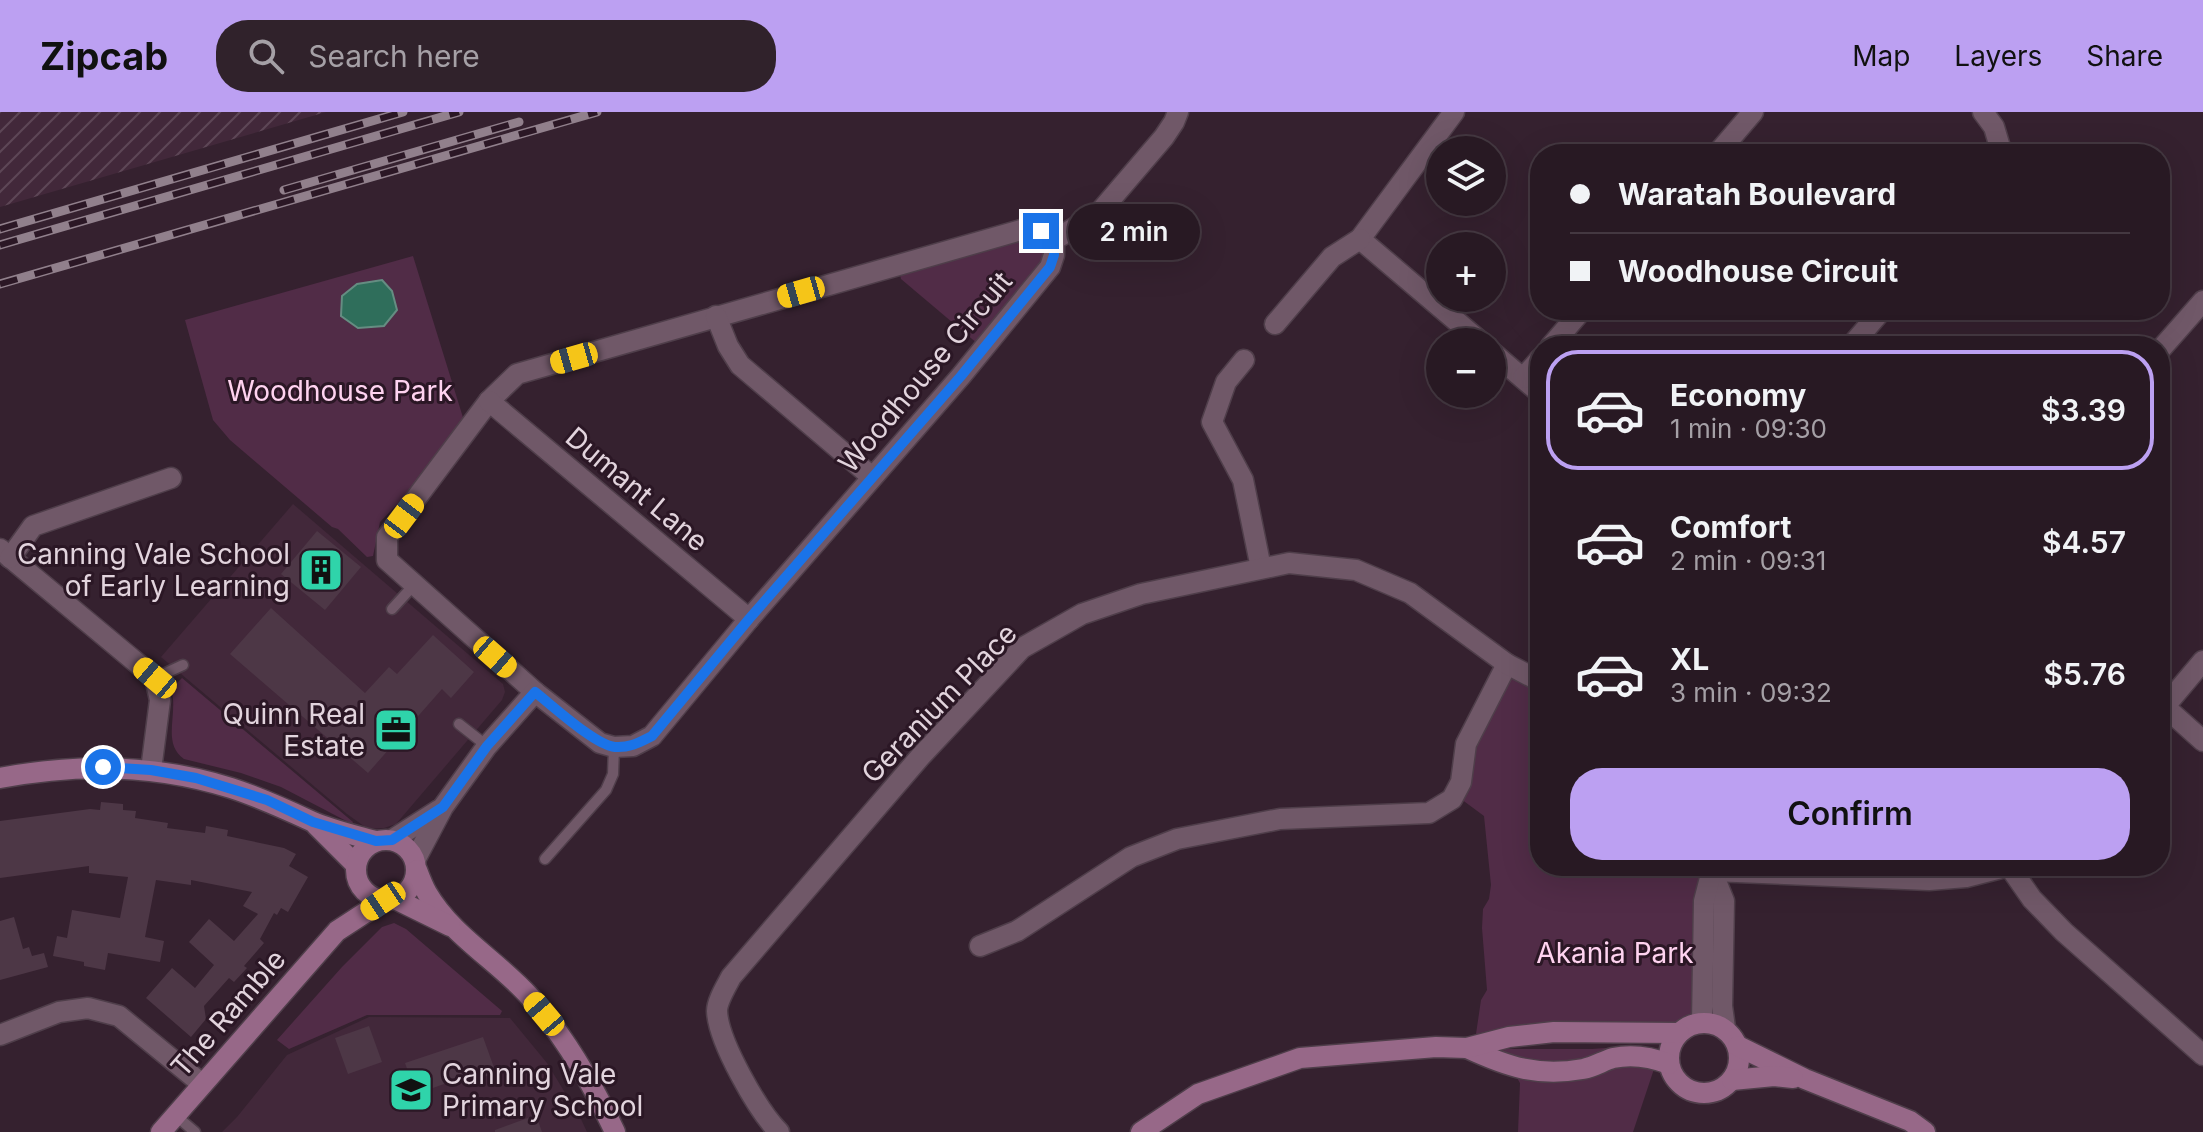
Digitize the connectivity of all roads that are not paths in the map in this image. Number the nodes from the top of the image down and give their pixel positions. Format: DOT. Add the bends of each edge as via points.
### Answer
graph roads {
  1 [pos="1178,112"];
  2 [pos="1454,112"];
  3 [pos="1753,112"];
  4 [pos="1983,112"];
  5 [pos="1726,144"];
  6 [pos="2000,144"];
  7 [pos="1360,239"];
  8 [pos="1054,240"];
  9 [pos="2203,301"];
  10 [pos="716,316"];
  11 [pos="1573,320"];
  12 [pos="1873,320"];
  13 [pos="1275,324"];
  14 [pos="1465,328"];
  15 [pos="1560,336"];
  16 [pos="1860,336"];
  17 [pos="2170,339"];
  18 [pos="1244,360"];
  19 [pos="1506,364"];
  20 [pos="1530,370"];
  21 [pos="1523,378"];
  22 [pos="1530,384"];
  23 [pos="489,401"];
  24 [pos="872,477"];
  25 [pos="171,478"];
  26 [pos="5,553"];
  27 [pos="1261,568"];
  28 [pos="413,586"];
  29 [pos="392,609"];
  30 [pos="749,619"];
  31 [pos="2203,661"];
  32 [pos="1507,664"];
  33 [pos="183,665"];
  34 [pos="1530,676"];
  35 [pos="155,678"];
  36 [pos="535,692"];
  37 [pos="2170,700"];
  38 [pos="2170,716"];
  39 [pos="459,724"];
  40 [pos="2203,741"];
  41 [pos="487,746"];
  42 [pos="614,747"];
  43 [pos="151,770"];
  44 [pos="0,778"];
  45 [pos="443,807"];
  46 [pos="313,822"];
  47 [pos="384,841"];
  48 [pos="545,859"];
  49 [pos="416,865"];
  50 [pos="358,875"];
  51 [pos="1710,876"];
  52 [pos="1715,876"];
  53 [pos="1857,876"];
  54 [pos="1970,876"];
  55 [pos="2016,876"];
  56 [pos="389,900"];
  57 [pos="457,930"];
  58 [pos="337,931"];
  59 [pos="980,946"];
  60 [pos="1702,1023"];
  61 [pos="1725,1028"];
  62 [pos="1679,1033"];
  63 [pos="0,1035"];
  64 [pos="1738,1046"];
  65 [pos="1467,1048"];
  66 [pos="2203,1055"];
  67 [pos="1669,1064"];
  68 [pos="1805,1079"];
  69 [pos="1732,1080"];
  70 [pos="202,1084"];
  71 [pos="175,1115"];
  72 [pos="161,1132"];
  73 [pos="195,1132"];
  74 [pos="615,1132"];
  75 [pos="779,1132"];
  76 [pos="1141,1132"];
  77 [pos="1925,1132"];
  1 -- 8 [label="street" via="1164,137 1099,213"];
  2 -- 7 [label="street"];
  3 -- 5 [label="street"];
  4 -- 6 [label="street"];
  7 -- 13 [label="street" via="1332,257"];
  7 -- 14 [label="street"];
  8 -- 10 [label="street, Woodhouse Circuit" via="1028,228"];
  8 -- 24 [label="street, Woodhouse Circuit" via="1050,267"];
  9 -- 17 [label="street"];
  10 -- 23 [label="street, Woodhouse Circuit" via="517,374"];
  10 -- 24 [label="street" via="740,365"];
  11 -- 15 [label="street"];
  12 -- 16 [label="street"];
  18 -- 27 [label="street" via="1226,382 1212,422 1243,480"];
  19 -- 21 [label="street"];
  20 -- 21 [label="street"];
  21 -- 22 [label="street"];
  23 -- 28 [label="street, Woodhouse Circuit" via="387,537 387,560"];
  23 -- 30 [label="street, Dumant Lane"];
  24 -- 30 [label="street, Woodhouse Circuit"];
  25 -- 26 [label="street" via="33,526"];
  26 -- 35 [label="street"];
  27 -- 32 [label="street, Geranium Place" via="1289,563 1356,570 1410,593"];
  27 -- 75 [label="street, Geranium Place" via="1126,599 1082,614 1022,648 740,965 717,1009 723,1040"];
  28 -- 29 [label="lane"];
  28 -- 36 [label="street, Woodhouse Circuit"];
  30 -- 42 [label="street, Woodhouse Circuit" via="652,736 633,746"];
  31 -- 37 [label="street"];
  32 -- 34 [label="street, Geranium Place"];
  32 -- 59 [label="street" via="1466,744 1461,782 1452,799 1429,813 1280,819 1177,839 1131,857 1017,931"];
  33 -- 35 [label="lane"];
  35 -- 43 [label="street" via="160,700"];
  36 -- 41 [label="street"];
  36 -- 42 [label="street, Woodhouse Circuit" via="600,743"];
  38 -- 40 [label="street"];
  39 -- 41 [label="lane"];
  41 -- 45 [label="street"];
  42 -- 48 [label="lane" via="606,790"];
  43 -- 44 [label="street" via="72,768"];
  43 -- 46 [label="street" via="231,788"];
  45 -- 47 [label="street"];
  45 -- 49 [label="street"];
  46 -- 47 [label="street"];
  46 -- 50 [label="street"];
  47 -- 49 [label="street" via="406,847"];
  47 -- 50 [label="street" via="360,855"];
  49 -- 56 [label="street" via="411,888"];
  49 -- 57 [label="street" via="427,893"];
  50 -- 56 [label="street" via="373,898"];
  50 -- 58 [label="street, The Ramble"];
  51 -- 60 [label="street" via="1704,901"];
  52 -- 61 [label="street" via="1724,901"];
  53 -- 54 [label="street"];
  55 -- 66 [label="street" via="2064,932"];
  56 -- 57 [label="street"];
  56 -- 58 [label="street, The Ramble"];
  57 -- 74 [label="street" via="528,995 561,1036"];
  58 -- 70 [label="street, The Ramble"];
  60 -- 61 [label="street"];
  60 -- 62 [label="street"];
  61 -- 64 [label="street"];
  62 -- 65 [label="street" via="1554,1032"];
  62 -- 67 [label="street"];
  63 -- 70 [label="street" via="59,1012 88,1008 119,1016"];
  64 -- 68 [label="street"];
  64 -- 69 [label="street" via="1740,1061"];
  65 -- 67 [label="street" via="1536,1072 1587,1068 1633,1056"];
  65 -- 76 [label="street" via="1300,1058 1198,1094"];
  67 -- 69 [label="street" via="1673,1076 1692,1092 1716,1092"];
  68 -- 69 [label="street"];
  68 -- 77 [label="street" via="1910,1121"];
  70 -- 71 [label="street, The Ramble"];
  71 -- 72 [label="street, The Ramble"];
  71 -- 73 [label="lane"];
}
